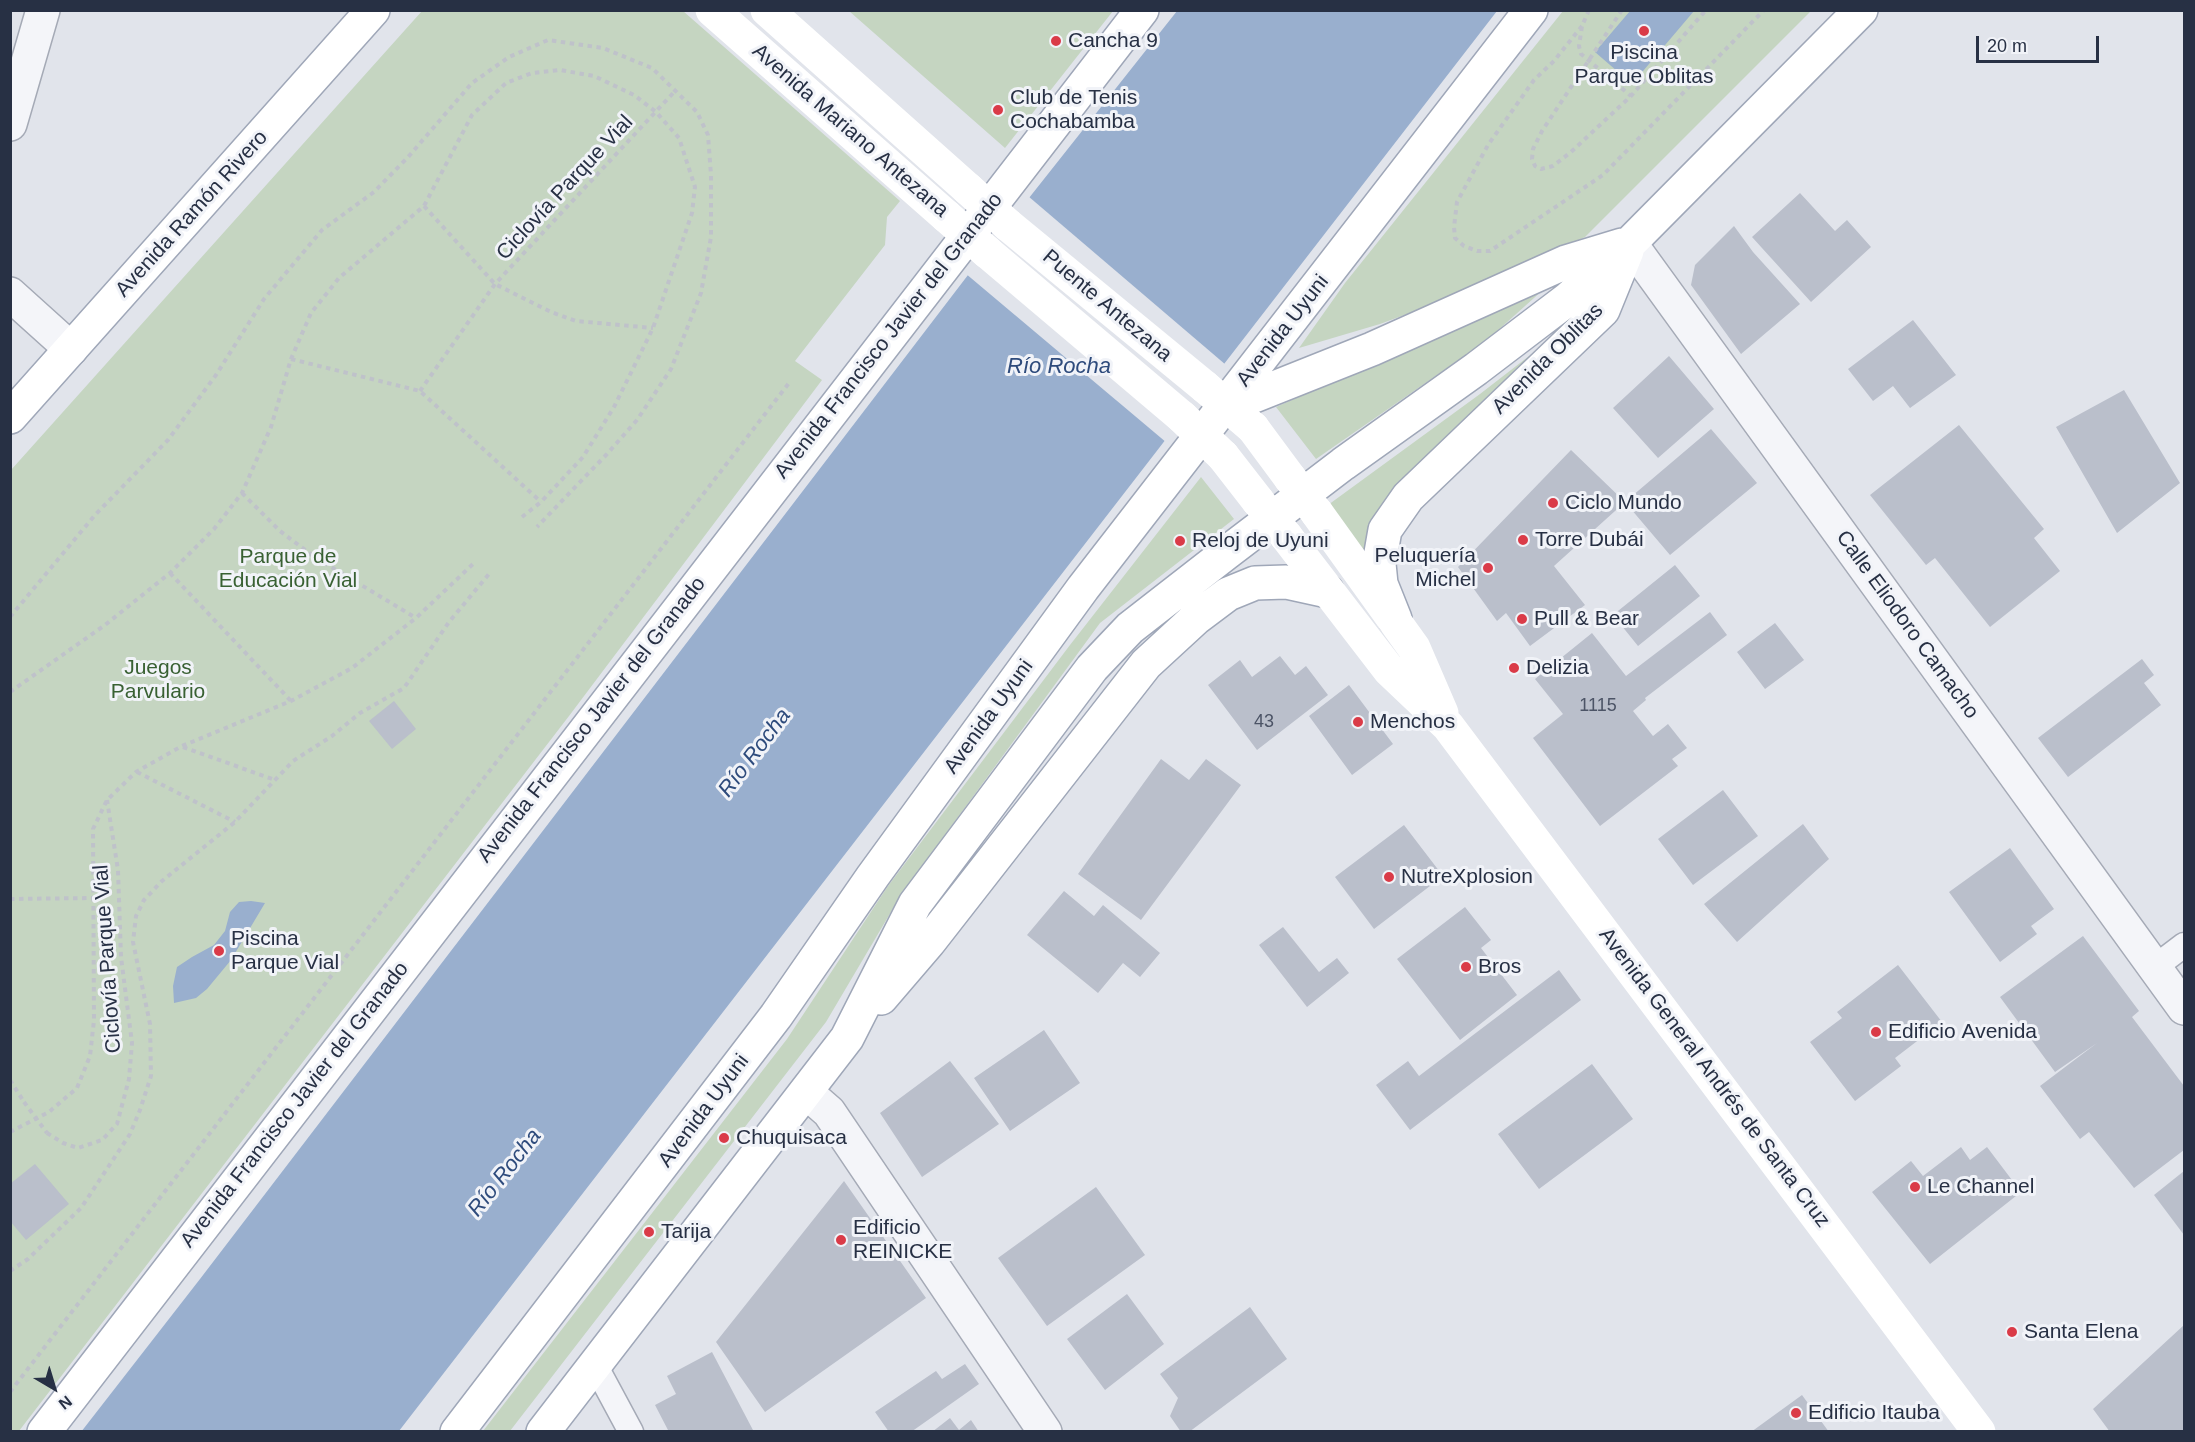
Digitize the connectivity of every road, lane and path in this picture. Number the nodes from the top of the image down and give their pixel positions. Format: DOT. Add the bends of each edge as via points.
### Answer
graph roads {
  1 [pos="43,10"];
  2 [pos="373,10"];
  3 [pos="712,10"];
  4 [pos="767,10"];
  5 [pos="1142,10"];
  6 [pos="1531,10"];
  7 [pos="1589,10"];
  8 [pos="1622,10"];
  9 [pos="1706,10"];
  10 [pos="1764,10"];
  11 [pos="1861,10"];
  12 [pos="1582,26"];
  13 [pos="1587,61"];
  14 [pos="675,90"];
  15 [pos="1631,96"];
  16 [pos="656,112"];
  17 [pos="10,124"];
  18 [pos="424,206"];
  19 [pos="1008,225"];
  20 [pos="1630,243"];
  21 [pos="987,252"];
  22 [pos="495,284"];
  23 [pos="10,294"];
  24 [pos="653,328"];
  25 [pos="71,349"];
  26 [pos="291,359"];
  27 [pos="789,383"];
  28 [pos="420,392"];
  29 [pos="1214,398"];
  30 [pos="10,417"];
  31 [pos="1182,417"];
  32 [pos="242,493"];
  33 [pos="541,502"];
  34 [pos="522,517"];
  35 [pos="537,527"];
  36 [pos="473,564"];
  37 [pos="170,573"];
  38 [pos="489,574"];
  39 [pos="1327,591"];
  40 [pos="10,617"];
  41 [pos="416,618"];
  42 [pos="1395,619"];
  43 [pos="10,692"];
  44 [pos="291,701"];
  45 [pos="1448,726"];
  46 [pos="182,746"];
  47 [pos="136,772"];
  48 [pos="275,780"];
  49 [pos="107,800"];
  50 [pos="235,822"];
  51 [pos="93,898"];
  52 [pos="10,899"];
  53 [pos="2184,945"];
  54 [pos="2155,967"];
  55 [pos="2184,1008"];
  56 [pos="847,1038"];
  57 [pos="10,1080"];
  58 [pos="806,1092"];
  59 [pos="10,1132"];
  60 [pos="10,1271"];
  61 [pos="595,1365"];
  62 [pos="10,1392"];
  63 [pos="44,1431"];
  64 [pos="457,1431"];
  65 [pos="543,1431"];
  66 [pos="631,1431"];
  67 [pos="1045,1431"];
  68 [pos="1979,1431"];
  1 -- 17 [label="street"];
  2 -- 25 [label="main road, Avenida Ramón Rivero"];
  3 -- 21 [label="main road, Avenida Mariano Antezana, bridge"];
  4 -- 19 [label="main road, Avenida Mariano Antezana, bridge"];
  5 -- 63 [label="main road, Avenida Francisco Javier del Granado"];
  6 -- 29 [label="main road, Avenida Uyuni"];
  7 -- 12 [label="path"];
  8 -- 13 [label="path"];
  9 -- 15 [label="path"];
  10 -- 12 [label="path" via="1603,175 1490,252 1464,246 1455,238 1457,202 1488,145 1534,80"];
  11 -- 20 [label="main road, Avenida Oblitas"];
  12 -- 13 [label="path" via="1579,46"];
  13 -- 15 [label="path"];
  13 -- 15 [label="path" via="1533,149 1535,166 1552,166"];
  14 -- 16 [label="path"];
  14 -- 35 [label="path" via="697,112 708,135 711,237 701,293 671,369 637,420"];
  14 -- 40 [label="path" via="652,68 603,48 548,40 509,57 472,83 374,192 322,230 264,299 216,375 168,440 95,515"];
  16 -- 18 [label="path, Ciclovía Parque Vial" via="634,95 594,76 560,70 532,73 506,83 472,115"];
  16 -- 22 [label="path, Ciclovía Parque Vial"];
  16 -- 24 [label="path, Ciclovía Parque Vial" via="679,138 695,187 693,213"];
  18 -- 22 [label="path, Ciclovía Parque Vial"];
  18 -- 26 [label="path, Ciclovía Parque Vial" via="339,278 311,313"];
  19 -- 29 [label="main road, Puente Antezana"];
  20 -- 29 [label="main road" via="1566,262 1372,349"];
  20 -- 42 [label="main road, Avenida Oblitas" via="1603,310 1408,497 1385,530 1379,564 1381,585"];
  20 -- 54 [label="street, Calle Eliodoro Camacho"];
  20 -- 56 [label="main road" via="1568,299 1343,464 1130,628 1092,668 915,904"];
  21 -- 31 [label="main road, Puente Antezana"];
  22 -- 24 [label="path, Ciclovía Parque Vial" via="576,321"];
  22 -- 28 [label="path, Ciclovía Parque Vial"];
  23 -- 25 [label="street"];
  24 -- 33 [label="path, Ciclovía Parque Vial" via="614,407 583,457"];
  25 -- 30 [label="main road, Avenida Ramón Rivero"];
  26 -- 28 [label="path"];
  26 -- 32 [label="path, Ciclovía Parque Vial" via="271,427"];
  27 -- 62 [label="path"];
  28 -- 33 [label="path"];
  29 -- 42 [label="main road, Avenida General Andrés de Santa Cruz, bridge" via="1253,428"];
  29 -- 64 [label="main road, Avenida Uyuni" via="776,1016"];
  31 -- 39 [label="main road, Avenida General Andrés de Santa Cruz, bridge" via="1223,456"];
  32 -- 37 [label="path, Ciclovía Parque Vial" via="214,529"];
  32 -- 41 [label="path" via="280,531 314,556"];
  33 -- 34 [label="path, Ciclovía Parque Vial"];
  36 -- 41 [label="path, Ciclovía Parque Vial"];
  37 -- 43 [label="path, Ciclovía Parque Vial"];
  37 -- 44 [label="path"];
  38 -- 48 [label="path" via="449,622 404,688 360,713 293,761"];
  39 -- 45 [label="main road, Avenida General Andrés de Santa Cruz" via="1389,670"];
  39 -- 56 [label="main road" via="1286,582 1255,583 1228,594 1146,664 929,942"];
  41 -- 44 [label="path, Ciclovía Parque Vial" via="352,668"];
  42 -- 45 [label="main road, Avenida General Andrés de Santa Cruz" via="1414,648"];
  44 -- 46 [label="path, Ciclovía Parque Vial"];
  45 -- 68 [label="main road, Avenida General Andrés de Santa Cruz"];
  46 -- 47 [label="path, Ciclovía Parque Vial"];
  46 -- 48 [label="path"];
  47 -- 49 [label="path, Ciclovía Parque Vial"];
  47 -- 50 [label="path"];
  48 -- 50 [label="path"];
  49 -- 51 [label="path, Ciclovía Parque Vial" via="93,829"];
  49 -- 57 [label="path, Ciclovía Parque Vial, bridge" via="118,870 121,957 132,1043 129,1079 117,1124 102,1140 78,1148 63,1143 47,1132"];
  50 -- 60 [label="path" via="144,900 136,916 133,942 150,1024 151,1076 140,1110 130,1134 81,1208"];
  51 -- 52 [label="path, Ciclovía Parque Vial"];
  51 -- 59 [label="path, Ciclovía Parque Vial" via="94,1020 90,1056 77,1088 49,1112"];
  53 -- 54 [label="lane"];
  54 -- 55 [label="street, Calle Eliodoro Camacho"];
  56 -- 58 [label="main road"];
  58 -- 61 [label="main road"];
  58 -- 67 [label="street" via="829,1112"];
  61 -- 65 [label="main road"];
  61 -- 66 [label="lane"];
}
